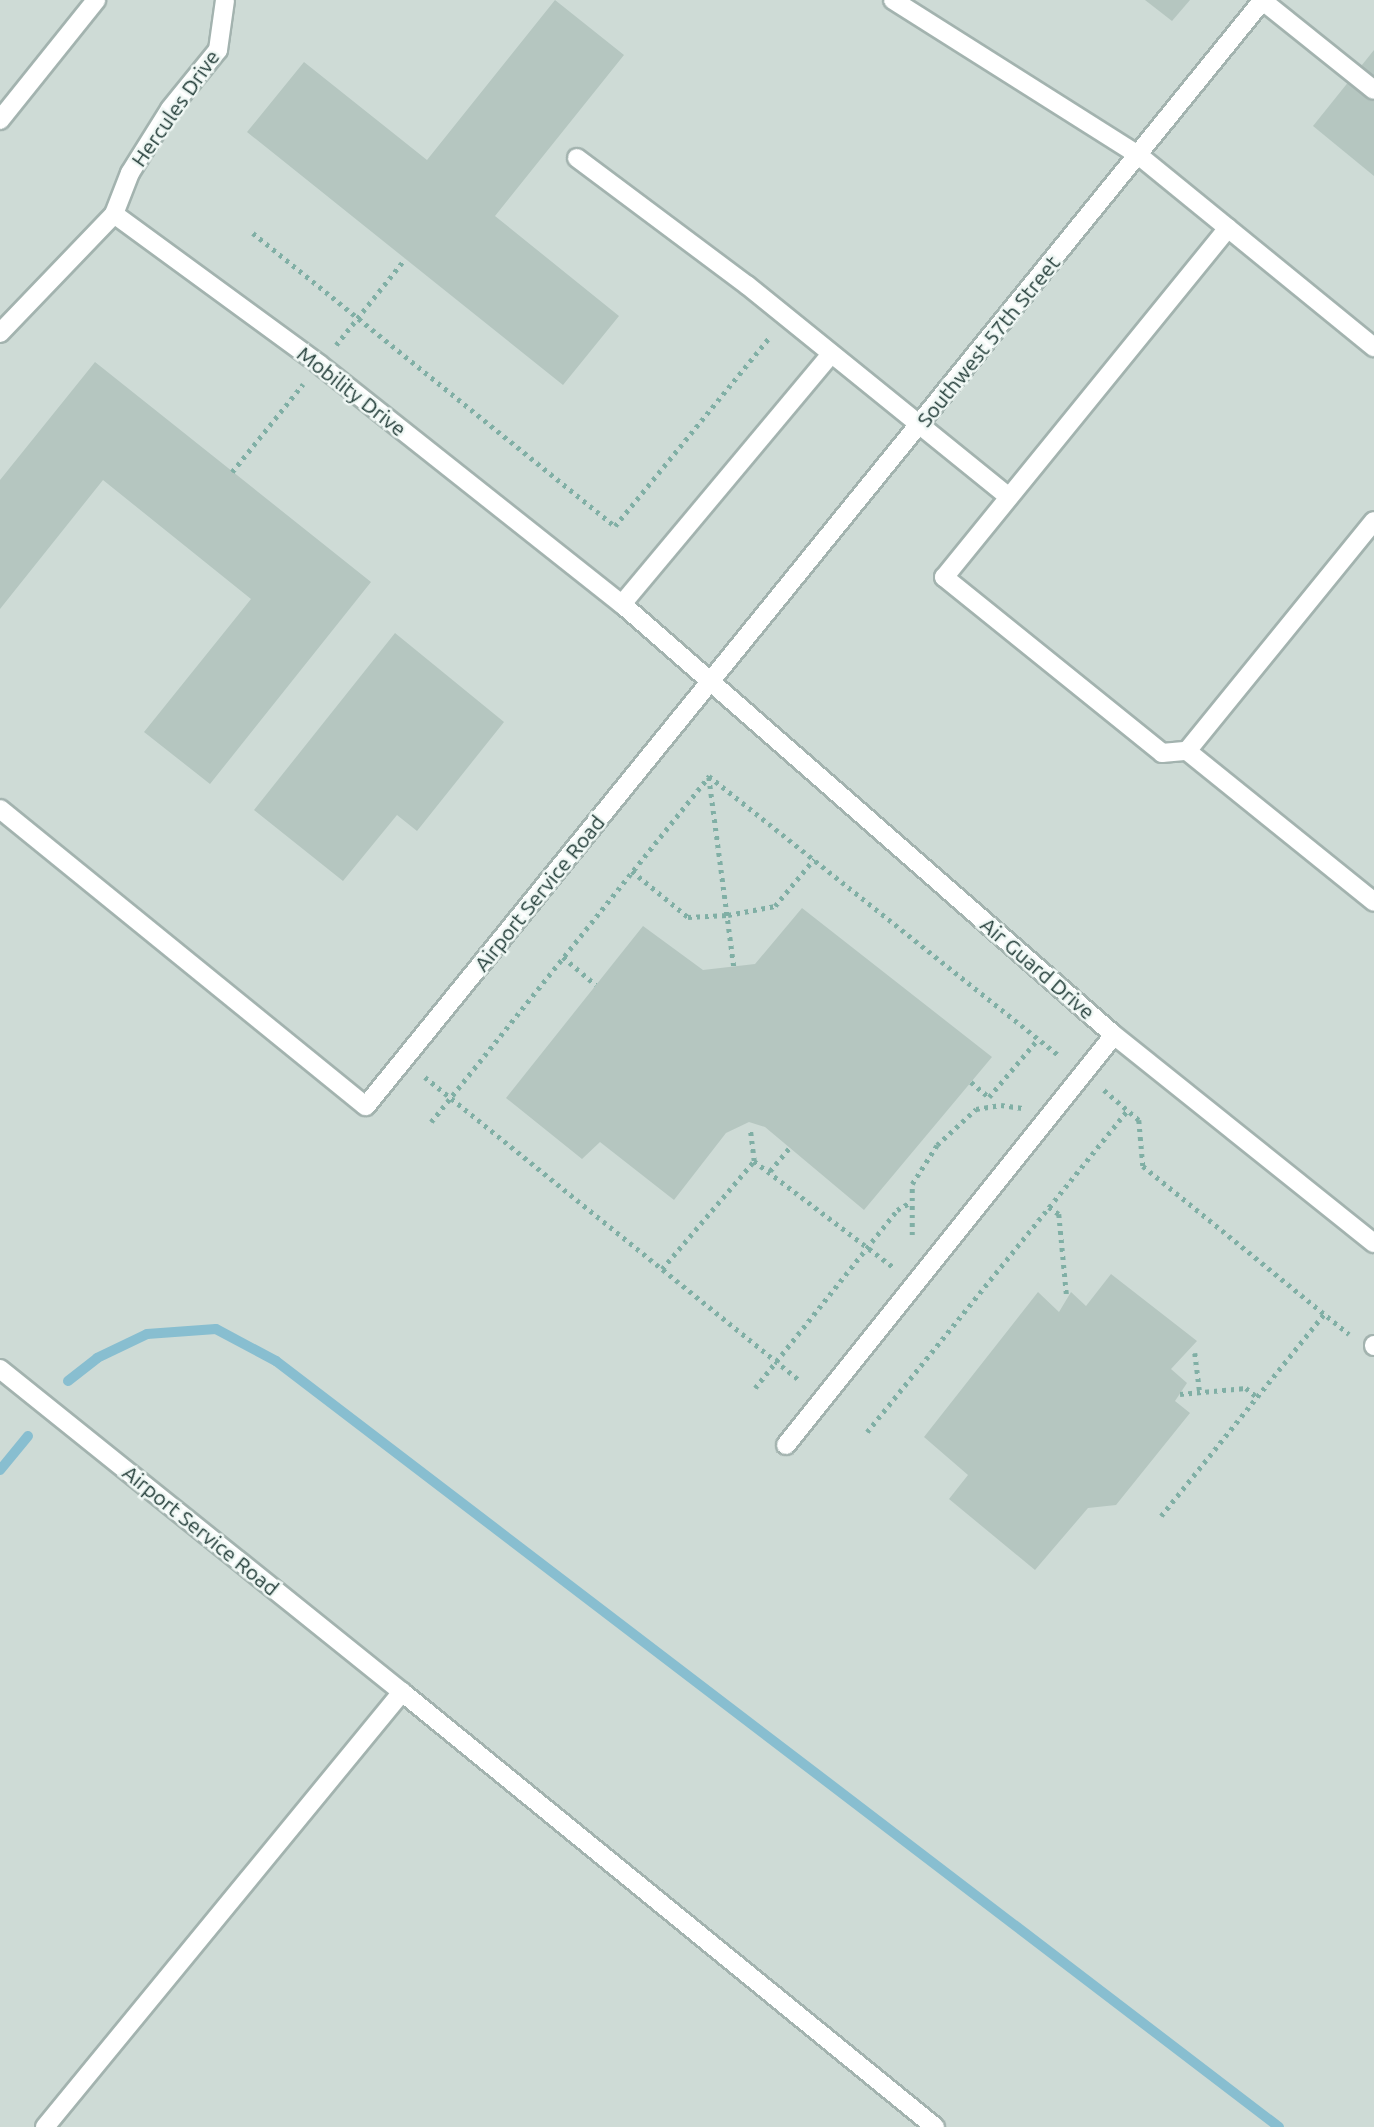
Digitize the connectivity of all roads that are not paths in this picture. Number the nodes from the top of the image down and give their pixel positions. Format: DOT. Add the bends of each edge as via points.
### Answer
graph roads {
  1 [pos="96,0"];
  2 [pos="225,0"];
  3 [pos="892,0"];
  4 [pos="1263,0"];
  5 [pos="1374,90"];
  6 [pos="0,120"];
  7 [pos="1137,154"];
  8 [pos="577,158"];
  9 [pos="114,214"];
  10 [pos="1228,228"];
  11 [pos="0,333"];
  12 [pos="1374,347"];
  13 [pos="831,354"];
  14 [pos="920,426"];
  15 [pos="1009,497"];
  16 [pos="1374,521"];
  17 [pos="622,604"];
  18 [pos="711,681"];
  19 [pos="1186,751"];
  20 [pos="0,809"];
  21 [pos="1374,902"];
  22 [pos="1114,1035"];
  23 [pos="1374,1243"];
  24 [pos="0,1369"];
  25 [pos="786,1445"];
  26 [pos="402,1692"];
  27 [pos="45,2127"];
  28 [pos="935,2127"];
  1 -- 6 [label="lane"];
  2 -- 9 [label="lane, Hercules Drive" via="218,50 170,109 130,173"];
  3 -- 7 [label="lane"];
  4 -- 5 [label="lane"];
  4 -- 7 [label="lane, Southwest 57th Street"];
  7 -- 10 [label="lane"];
  7 -- 14 [label="lane, Southwest 57th Street"];
  8 -- 13 [label="lane"];
  9 -- 11 [label="lane"];
  9 -- 17 [label="lane, Mobility Drive" via="320,365"];
  10 -- 12 [label="lane"];
  10 -- 15 [label="lane"];
  13 -- 14 [label="lane"];
  13 -- 17 [label="lane"];
  14 -- 15 [label="lane"];
  14 -- 18 [label="lane, Southwest 57th Street"];
  15 -- 19 [label="lane" via="944,578 1162,753"];
  16 -- 19 [label="lane"];
  17 -- 18 [label="lane, Mobility Drive"];
  18 -- 20 [label="lane, Airport Service Road" via="366,1105"];
  18 -- 22 [label="lane, Air Guard Drive"];
  19 -- 21 [label="lane"];
  22 -- 23 [label="lane, Air Guard Drive"];
  22 -- 25 [label="lane"];
  24 -- 26 [label="lane, Airport Service Road"];
  26 -- 27 [label="lane"];
  26 -- 28 [label="lane, Airport Service Road"];
}
